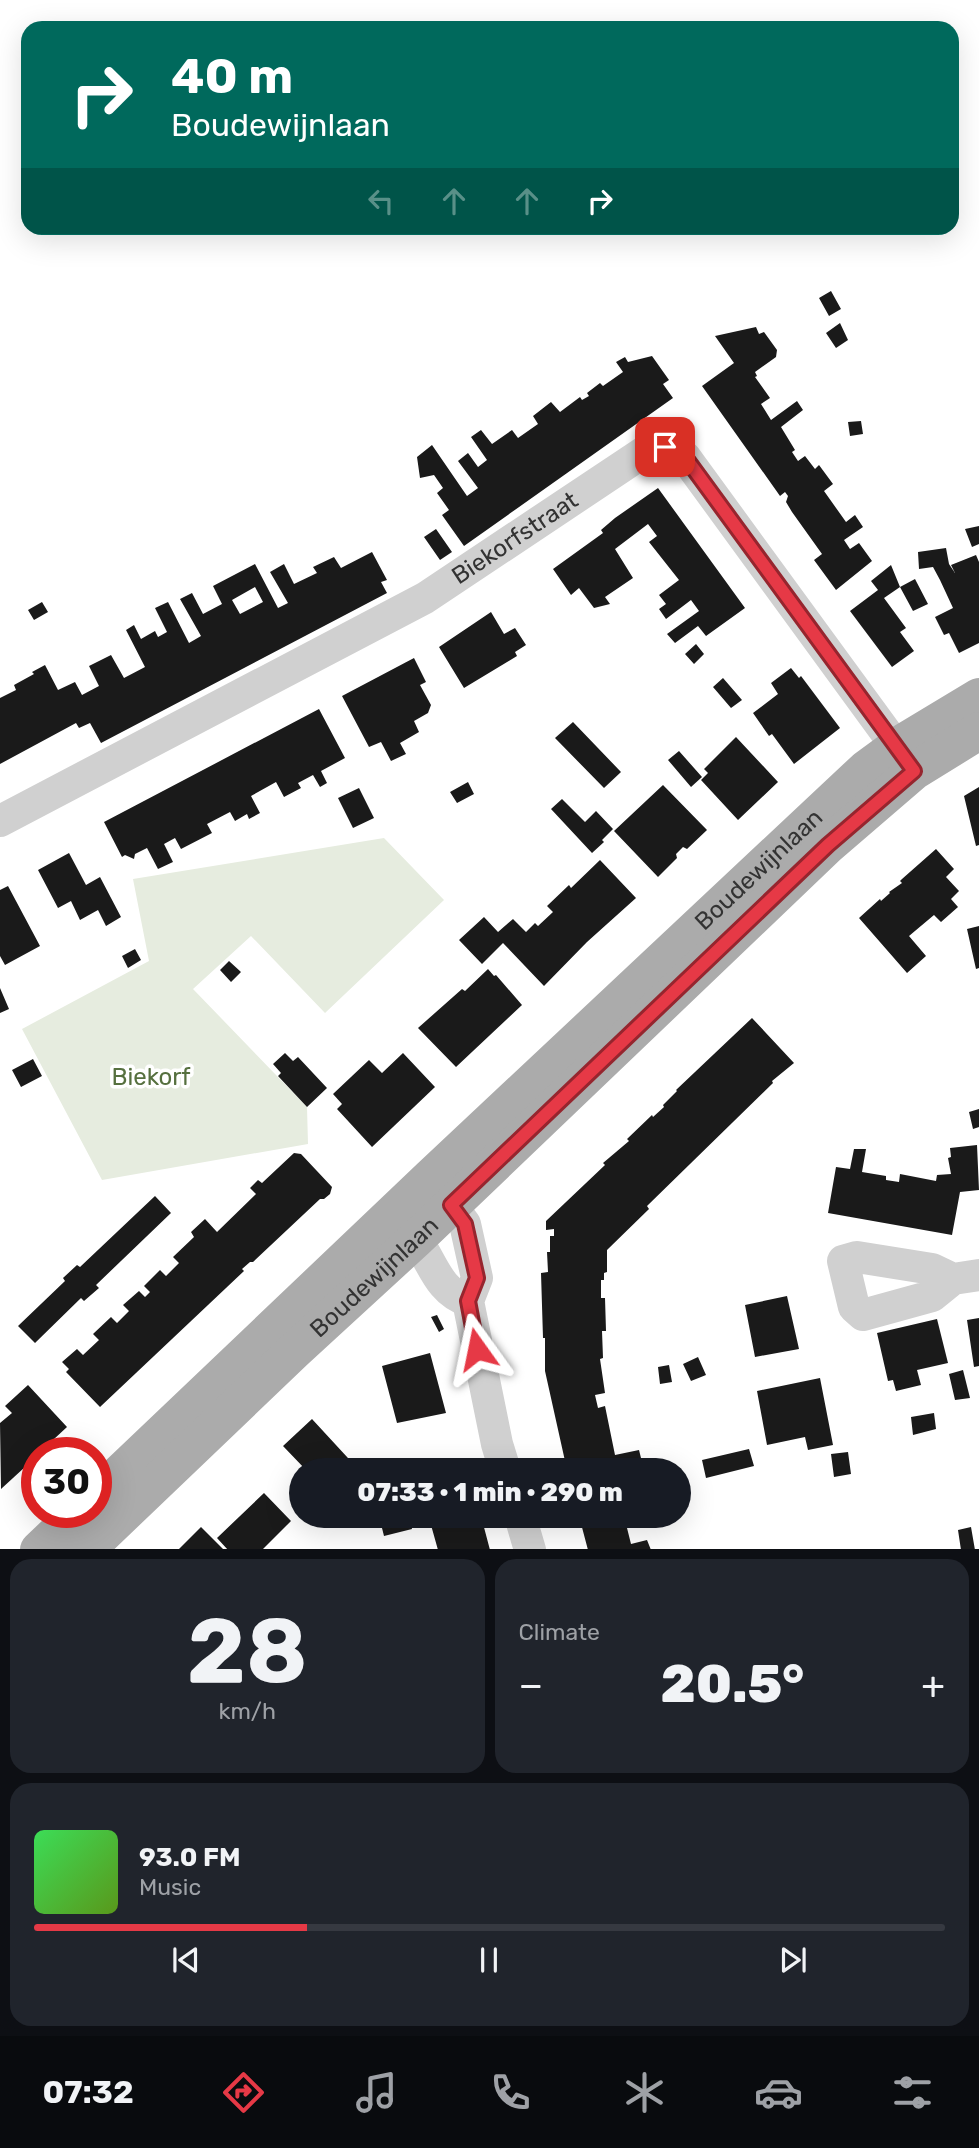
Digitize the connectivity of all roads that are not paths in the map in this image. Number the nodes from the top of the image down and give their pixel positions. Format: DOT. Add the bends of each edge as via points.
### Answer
graph roads {
  1 [pos="979,696"];
  2 [pos="979,731"];
  3 [pos="905,759"];
  4 [pos="0,821"];
  5 [pos="451,1205"];
  6 [pos="404,1227"];
  7 [pos="468,1301"];
  8 [pos="501,1458"];
  9 [pos="112,1482"];
  10 [pos="62,1528"];
  11 [pos="524,1528"];
  12 [pos="39,1549"];
  13 [pos="86,1549"];
  14 [pos="530,1549"];
  1 -- 3 [label="main road, Boudewijnlaan"];
  2 -- 3 [label="main road, Boudewijnlaan"];
  3 -- 4 [label="street, Biekorfstraat" via="685,457 665,447 645,452 425,598"];
  3 -- 5 [label="main road, Boudewijnlaan" via="828,845"];
  3 -- 6 [label="main road, Boudewijnlaan" via="866,769"];
  5 -- 6 [label="main road, Boudewijnlaan"];
  5 -- 7 [label="street" via="465,1224 477,1278"];
  6 -- 7 [label="street" via="442,1285"];
  6 -- 9 [label="main road, Boudewijnlaan"];
  6 -- 13 [label="main road, Boudewijnlaan" via="294,1351"];
  7 -- 8 [label="street"];
  10 -- 12 [label="main road"];
  11 -- 14 [label="street"];
}
